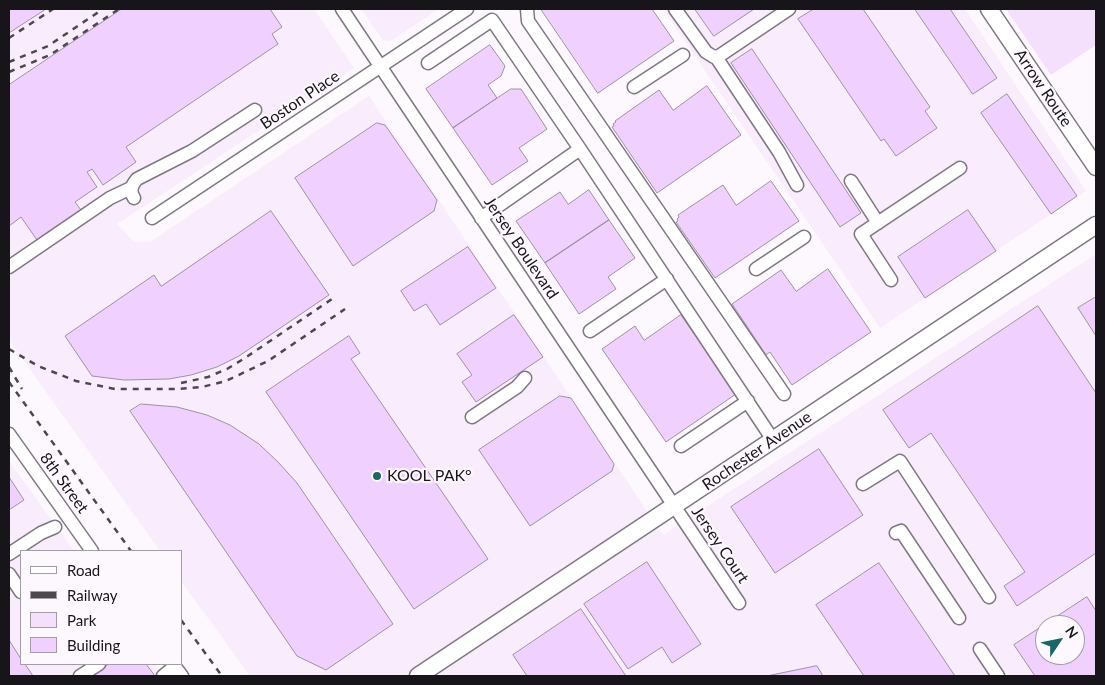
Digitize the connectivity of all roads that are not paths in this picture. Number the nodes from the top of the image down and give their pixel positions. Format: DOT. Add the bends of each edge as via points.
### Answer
graph roads {
  1 [pos="342,9"];
  2 [pos="467,9"];
  3 [pos="526,9"];
  4 [pos="675,9"];
  5 [pos="789,9"];
  6 [pos="989,9"];
  7 [pos="682,55"];
  8 [pos="716,57"];
  9 [pos="428,62"];
  10 [pos="380,66"];
  11 [pos="634,87"];
  12 [pos="255,110"];
  13 [pos="580,149"];
  14 [pos="1096,167"];
  15 [pos="960,168"];
  16 [pos="851,181"];
  17 [pos="797,184"];
  18 [pos="152,218"];
  19 [pos="481,218"];
  20 [pos="878,223"];
  21 [pos="1096,225"];
  22 [pos="804,237"];
  23 [pos="9,267"];
  24 [pos="756,269"];
  25 [pos="667,279"];
  26 [pos="891,280"];
  27 [pos="590,331"];
  28 [pos="525,378"];
  29 [pos="784,394"];
  30 [pos="748,401"];
  31 [pos="472,417"];
  32 [pos="9,434"];
  33 [pos="773,440"];
  34 [pos="681,446"];
  35 [pos="863,484"];
  36 [pos="674,506"];
  37 [pos="55,527"];
  38 [pos="896,533"];
  39 [pos="91,550"];
  40 [pos="9,554"];
  41 [pos="9,574"];
  42 [pos="20,590"];
  43 [pos="989,597"];
  44 [pos="739,602"];
  45 [pos="959,618"];
  46 [pos="980,649"];
  47 [pos="97,665"];
  48 [pos="177,669"];
  49 [pos="80,676"];
  50 [pos="163,676"];
  51 [pos="418,676"];
  52 [pos="998,676"];
  1 -- 10 [label="street, Jersey Boulevard"];
  2 -- 10 [label="street, Boston Place"];
  3 -- 29 [label="street" via="528,21"];
  4 -- 8 [label="street" via="706,52"];
  5 -- 8 [label="street"];
  6 -- 14 [label="main road, Arrow Route"];
  7 -- 11 [label="street"];
  8 -- 17 [label="street"];
  9 -- 13 [label="street" via="492,20"];
  10 -- 18 [label="street, Boston Place"];
  10 -- 19 [label="street, Jersey Boulevard"];
  12 -- 23 [label="street" via="192,151 137,179 133,193 110,198"];
  13 -- 19 [label="street"];
  13 -- 25 [label="street"];
  15 -- 20 [label="street"];
  16 -- 20 [label="street"];
  19 -- 36 [label="street, Jersey Boulevard"];
  20 -- 26 [label="street" via="861,234"];
  21 -- 33 [label="main road, Rochester Avenue"];
  22 -- 24 [label="street"];
  25 -- 27 [label="street"];
  25 -- 30 [label="street"];
  28 -- 31 [label="street" via="517,387"];
  30 -- 33 [label="street"];
  30 -- 34 [label="street"];
  32 -- 39 [label="street, 8th Street"];
  33 -- 36 [label="main road, Rochester Avenue"];
  35 -- 43 [label="street" via="900,461"];
  36 -- 44 [label="street, Jersey Court"];
  36 -- 51 [label="main road, Rochester Avenue"];
  37 -- 40 [label="street"];
  38 -- 45 [label="street" via="901,531"];
  41 -- 42 [label="street"];
  46 -- 52 [label="street"];
  47 -- 49 [label="street"];
  48 -- 50 [label="street"];
}
